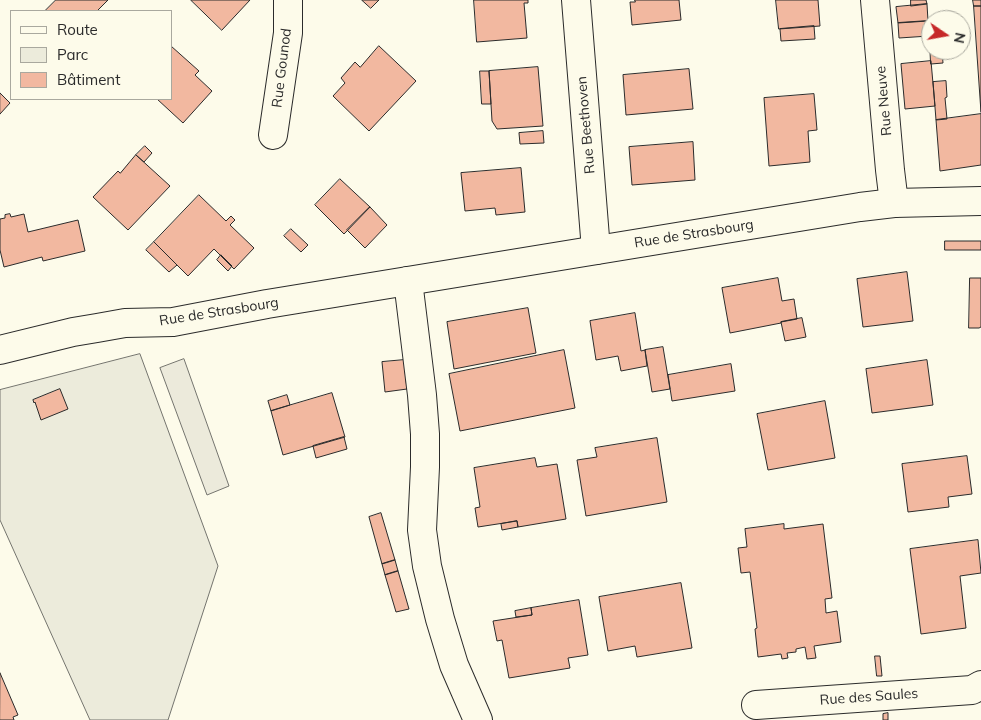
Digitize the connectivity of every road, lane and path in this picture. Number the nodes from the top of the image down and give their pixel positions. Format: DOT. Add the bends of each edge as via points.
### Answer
graph roads {
  1 [pos="288,0"];
  2 [pos="576,0"];
  3 [pos="875,0"];
  4 [pos="273,135"];
  5 [pos="981,201"];
  6 [pos="894,203"];
  7 [pos="596,250"];
  8 [pos="408,281"];
  9 [pos="0,350"];
  10 [pos="981,685"];
  11 [pos="756,705"];
  12 [pos="478,720"];
  1 -- 4 [label="street, Rue Gounod" via="288,33"];
  2 -- 7 [label="street, Rue Beethoven"];
  3 -- 6 [label="street, Rue Neuve"];
  5 -- 6 [label="street, Rue de Strasbourg"];
  6 -- 7 [label="street, Rue de Strasbourg"];
  7 -- 8 [label="street, Rue de Strasbourg"];
  8 -- 9 [label="street, Rue de Strasbourg" via="173,322 126,323 96,328"];
  8 -- 12 [label="street" via="425,434 422,530 427,566 454,665"];
  10 -- 11 [label="street, Rue des Saules" via="972,690"];
}
